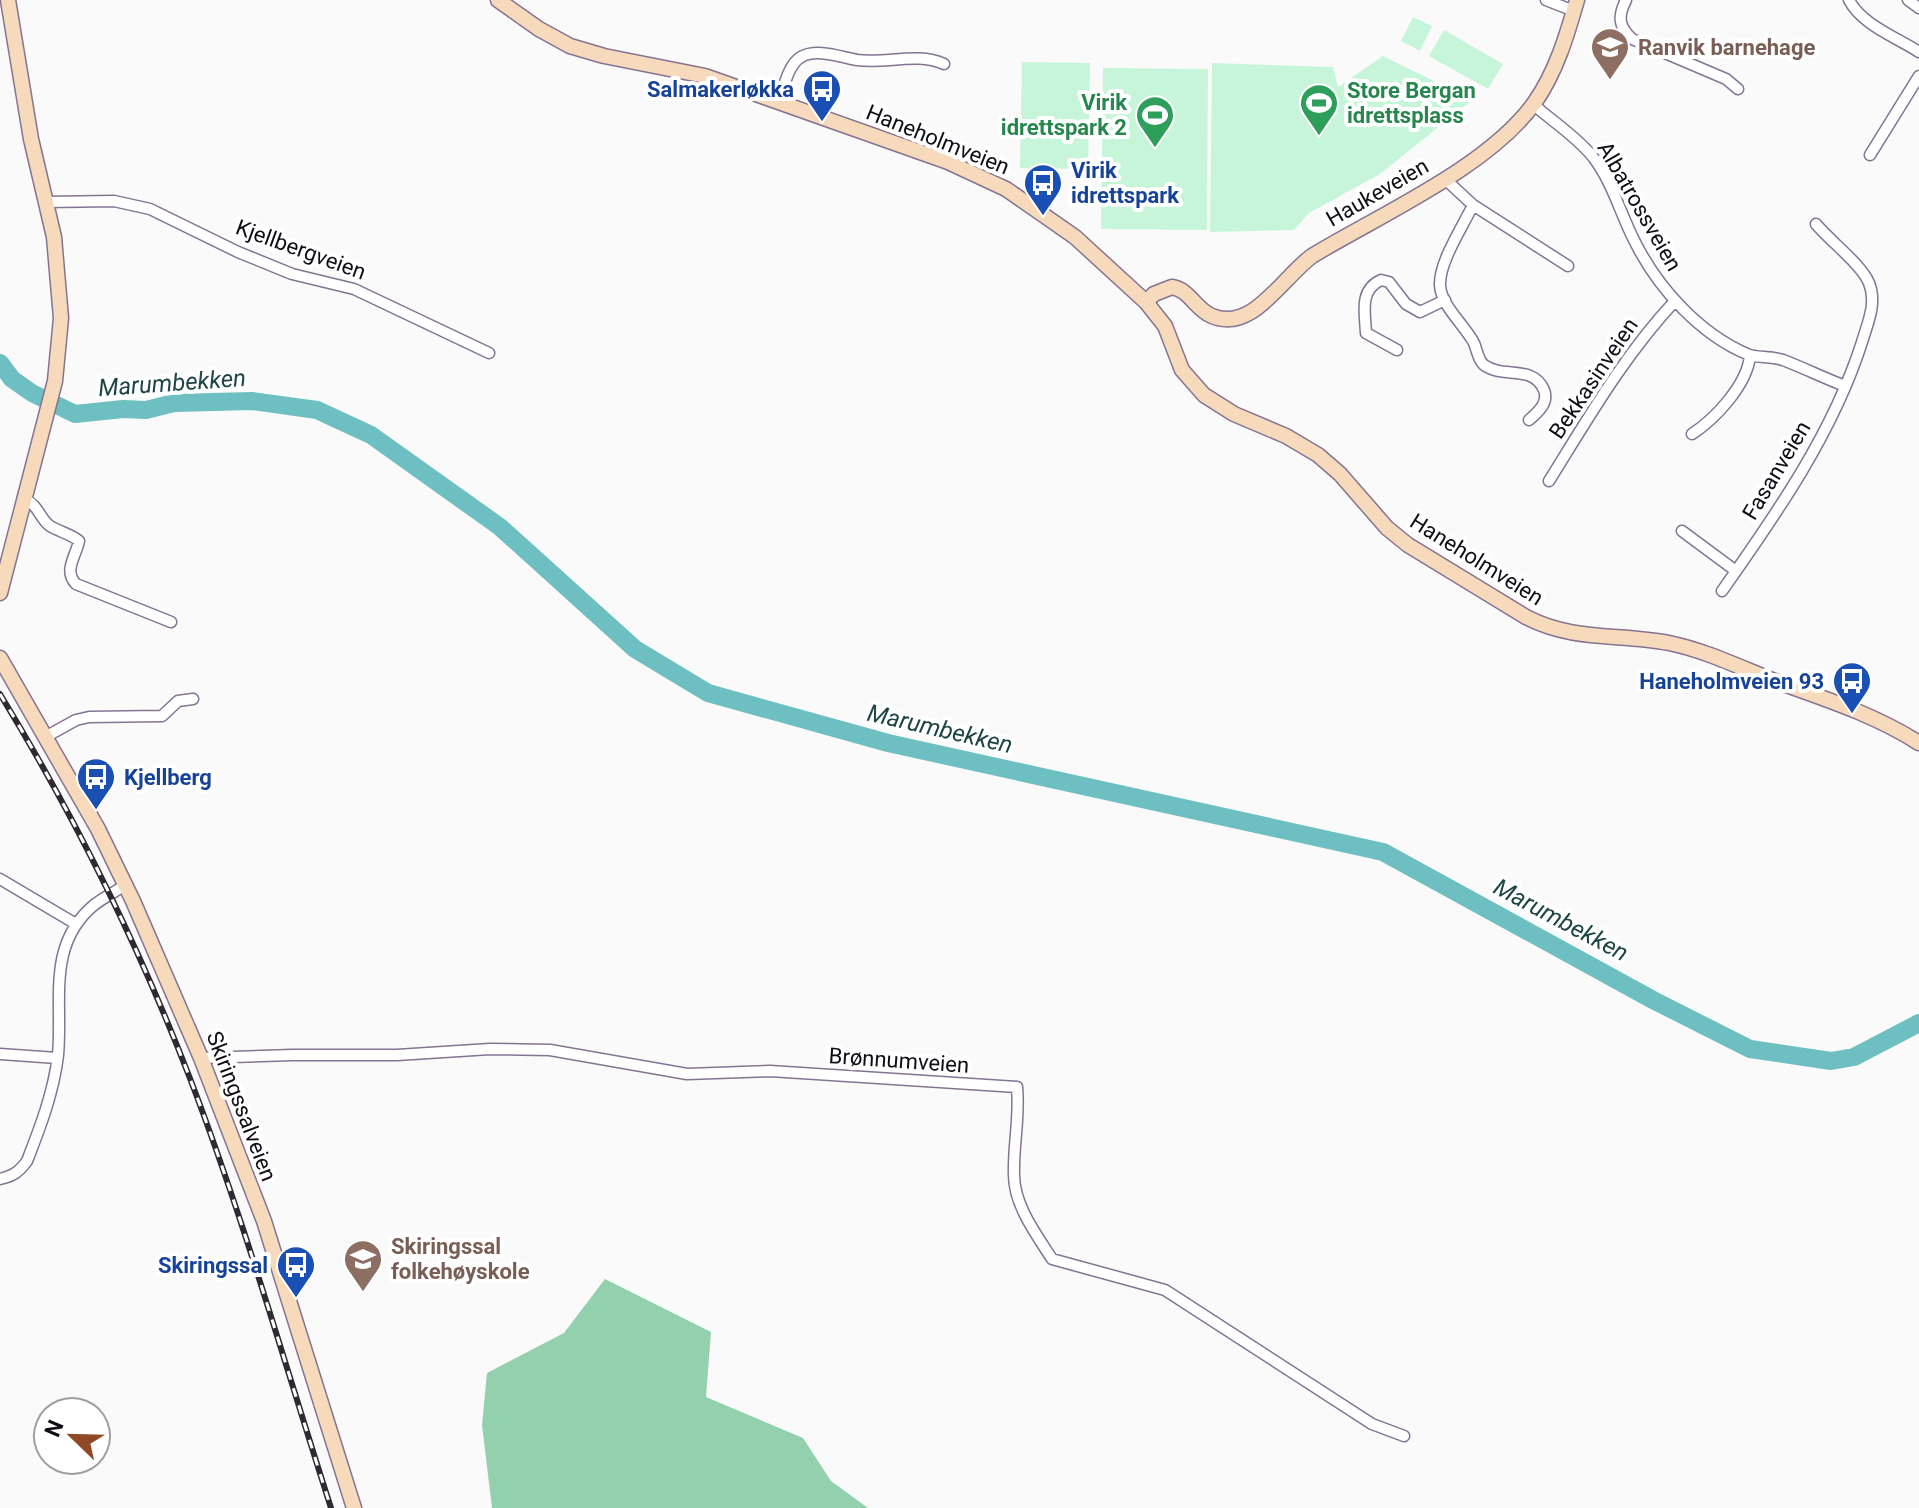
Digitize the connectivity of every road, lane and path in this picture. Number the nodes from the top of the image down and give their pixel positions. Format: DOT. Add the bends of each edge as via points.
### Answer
graph roads {
  1 [pos="8,0"];
  2 [pos="498,0"];
  3 [pos="1546,0"];
  4 [pos="1626,0"];
  5 [pos="1849,0"];
  6 [pos="1908,0"];
  7 [pos="1576,6"];
  8 [pos="1919,8"];
  9 [pos="1919,52"];
  10 [pos="944,64"];
  11 [pos="1919,76"];
  12 [pos="1738,89"];
  13 [pos="779,102"];
  14 [pos="1533,104"];
  15 [pos="1870,155"];
  16 [pos="1445,179"];
  17 [pos="46,202"];
  18 [pos="1473,205"];
  19 [pos="1816,224"];
  20 [pos="1568,266"];
  21 [pos="1445,300"];
  22 [pos="1675,301"];
  23 [pos="1146,302"];
  24 [pos="1397,350"];
  25 [pos="489,353"];
  26 [pos="1750,356"];
  27 [pos="1845,386"];
  28 [pos="1529,420"];
  29 [pos="1692,434"];
  30 [pos="1549,481"];
  31 [pos="24,499"];
  32 [pos="1682,531"];
  33 [pos="1736,571"];
  34 [pos="1722,591"];
  35 [pos="0,593"];
  36 [pos="171,622"];
  37 [pos="0,658"];
  38 [pos="193,699"];
  39 [pos="47,736"];
  40 [pos="1919,743"];
  41 [pos="0,879"];
  42 [pos="125,885"];
  43 [pos="76,924"];
  44 [pos="0,1054"];
  45 [pos="57,1058"];
  46 [pos="201,1058"];
  47 [pos="0,1179"];
  48 [pos="1404,1436"];
  49 [pos="354,1508"];
  1 -- 17 [label="main road"];
  2 -- 13 [label="main road, Haneholmveien" via="583,51 695,73"];
  3 -- 7 [label="street"];
  4 -- 12 [label="street" via="1621,27 1632,39"];
  5 -- 9 [label="street" via="1872,23"];
  6 -- 8 [label="street"];
  7 -- 14 [label="main road, Haukeveien" via="1556,63"];
  10 -- 13 [label="street" via="928,58 806,55 795,62"];
  11 -- 15 [label="street"];
  13 -- 23 [label="main road, Haneholmveien" via="948,162 1006,189 1064,229"];
  14 -- 16 [label="main road, Haukeveien" via="1496,144"];
  14 -- 22 [label="street, Albatrossveien" via="1593,158 1637,246"];
  16 -- 18 [label="street"];
  16 -- 23 [label="main road, Haukeveien" via="1312,256 1259,308 1241,318 1213,316 1172,287"];
  17 -- 25 [label="street, Kjellbergveien" via="114,201 150,209 292,274 354,289"];
  17 -- 31 [label="main road" via="60,290 59,342 50,403"];
  18 -- 20 [label="street"];
  18 -- 21 [label="street" via="1443,269 1440,285"];
  19 -- 27 [label="street" via="1868,281 1873,299"];
  21 -- 24 [label="street" via="1420,312 1389,282 1370,286 1366,333"];
  21 -- 28 [label="street" via="1483,364 1540,382 1545,401"];
  22 -- 26 [label="street, Albatrossveien"];
  22 -- 30 [label="street, Bekkasinveien"];
  23 -- 40 [label="main road, Haneholmveien" via="1162,321 1182,370 1196,388 1223,408 1318,455 1399,539 1505,605 1544,626 1576,635 1688,648 1868,716"];
  26 -- 27 [label="street, Albatrossveien" via="1783,360"];
  26 -- 29 [label="street" via="1745,374 1717,415"];
  27 -- 33 [label="street, Fasanveien" via="1804,470"];
  31 -- 35 [label="main road"];
  31 -- 36 [label="street" via="52,527 79,541 69,569 76,584"];
  32 -- 33 [label="street"];
  33 -- 34 [label="street, Fasanveien"];
  37 -- 39 [label="main road, Skiringssalveien"];
  38 -- 39 [label="street" via="178,701 162,716 89,717"];
  39 -- 42 [label="main road, Skiringssalveien"];
  41 -- 43 [label="street"];
  42 -- 43 [label="street"];
  42 -- 46 [label="main road, Skiringssalveien"];
  43 -- 45 [label="street" via="59,964"];
  44 -- 45 [label="street"];
  45 -- 47 [label="street" via="27,1161 20,1171"];
  46 -- 48 [label="street, Brønnumveien" via="550,1050 687,1074 770,1071 1017,1087 1013,1177 1028,1222 1052,1259 1165,1290 1372,1424"];
  46 -- 49 [label="main road, Skiringssalveien" via="264,1221"];
}
